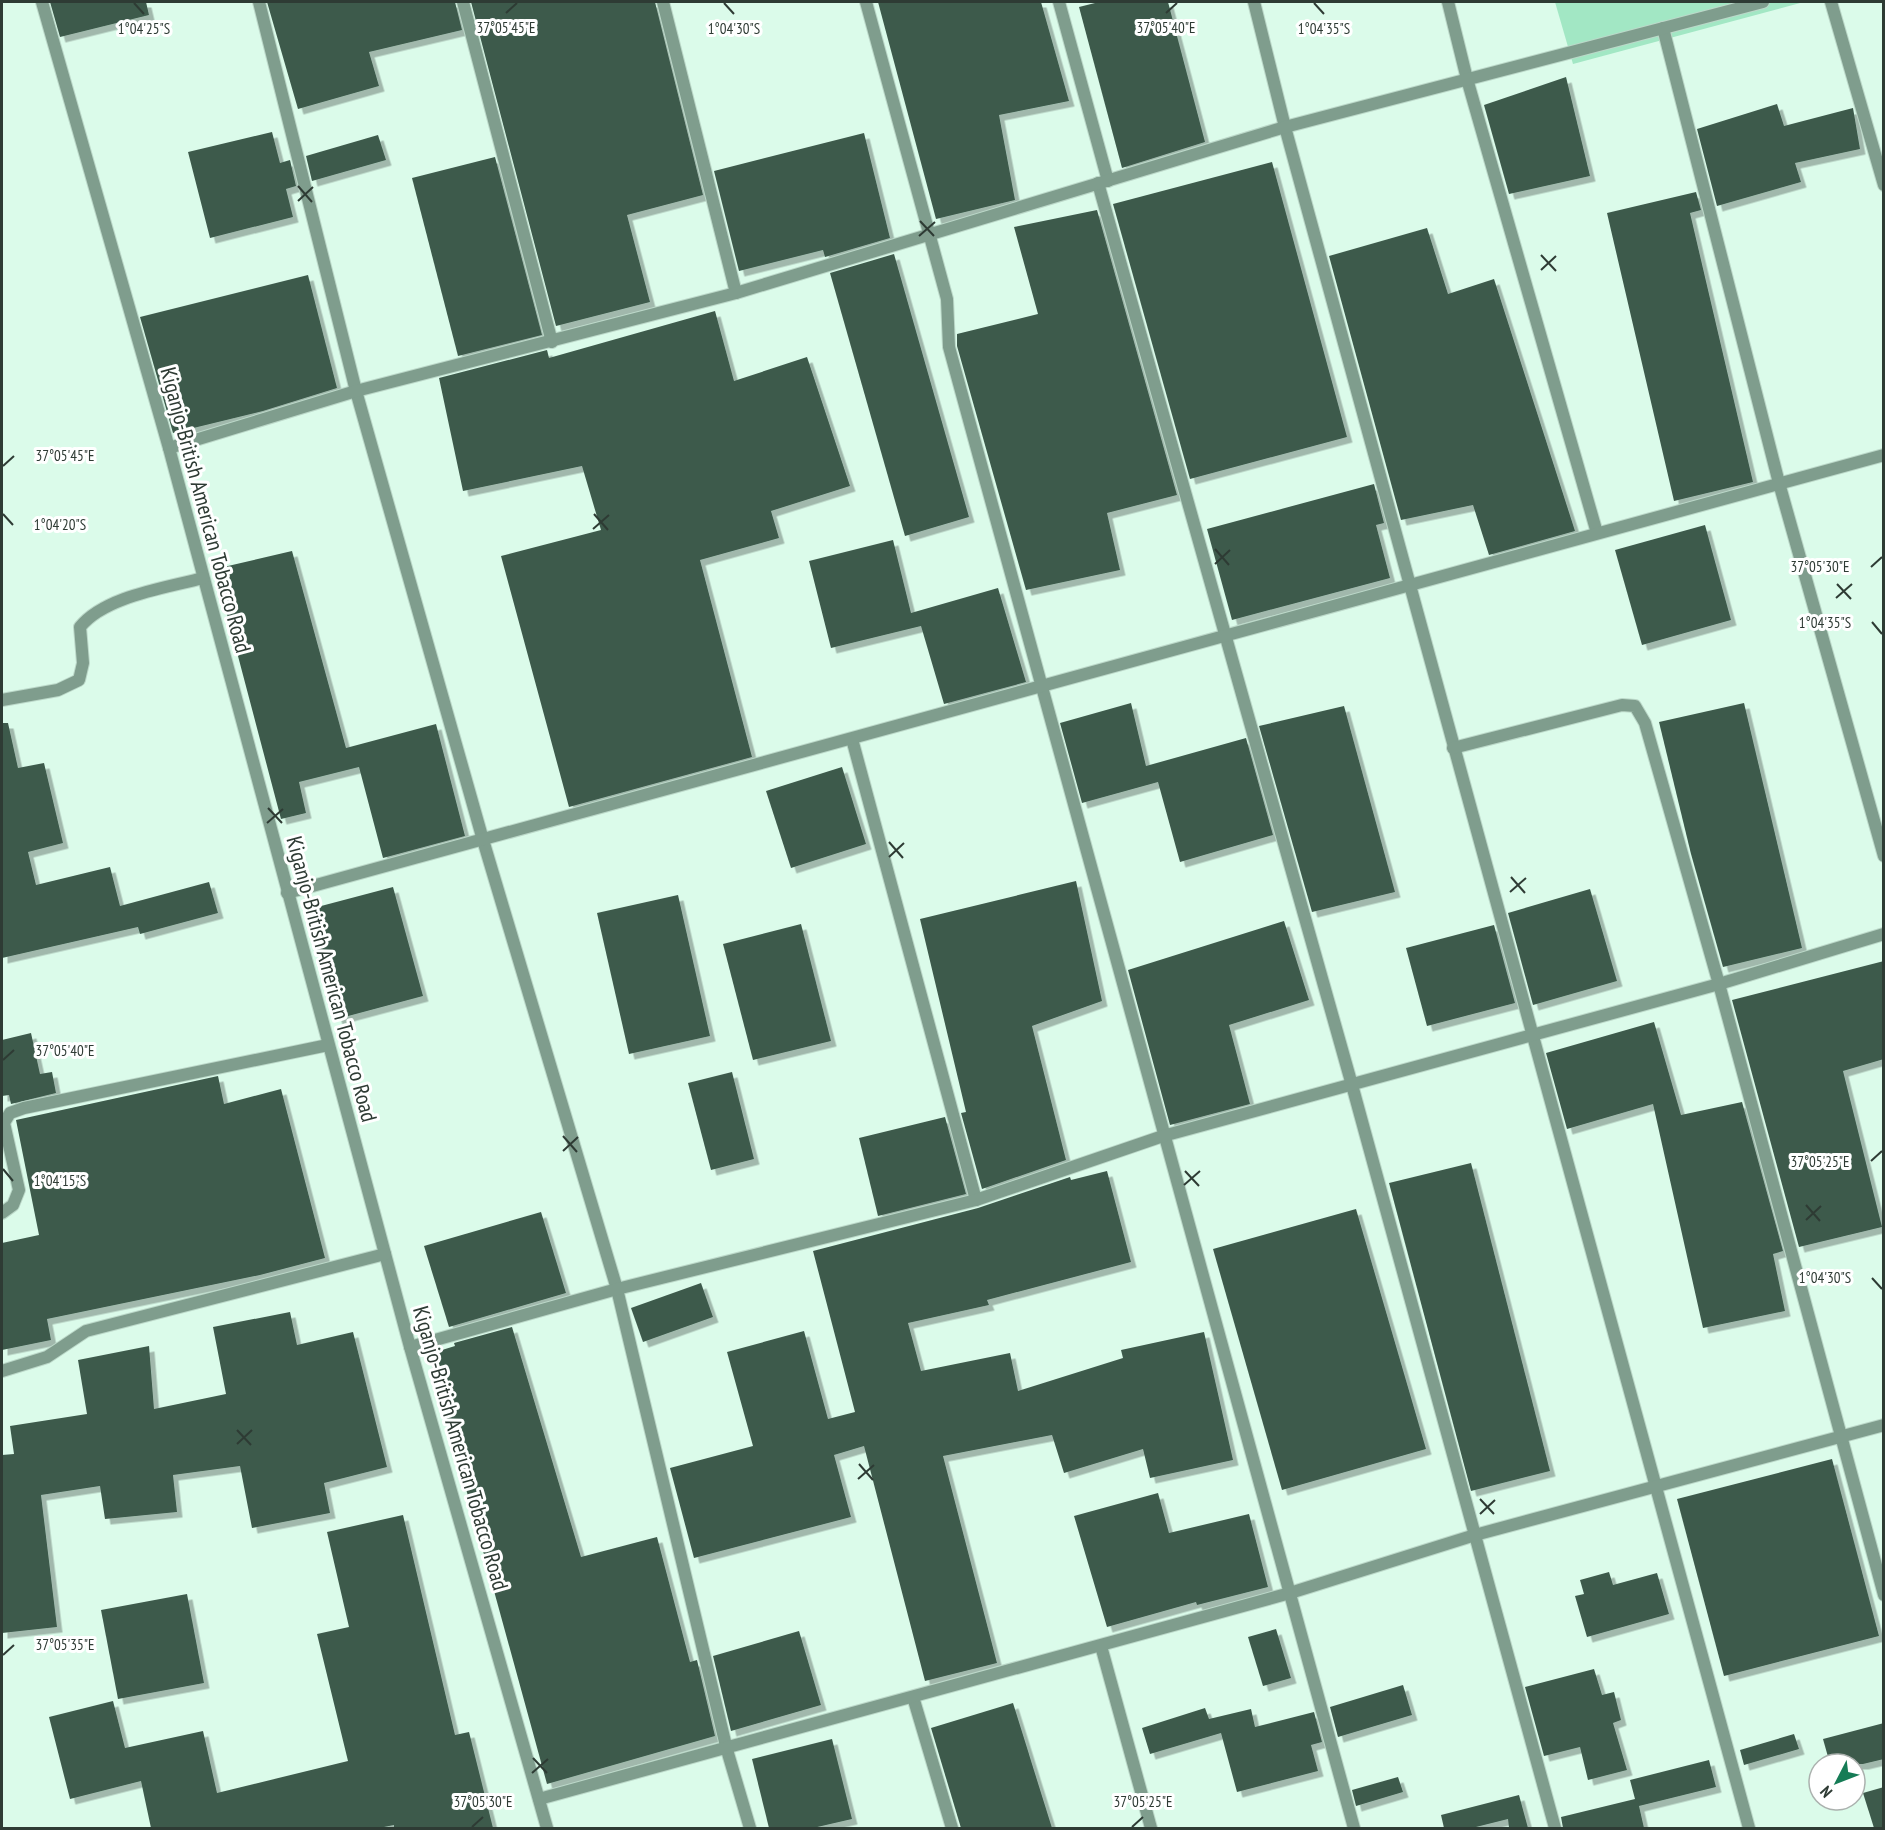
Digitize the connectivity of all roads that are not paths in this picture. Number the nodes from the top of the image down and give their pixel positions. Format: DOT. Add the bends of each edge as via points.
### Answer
graph roads {
  1 [pos="42,2"];
  2 [pos="259,2"];
  3 [pos="462,2"];
  4 [pos="663,2"];
  5 [pos="866,2"];
  6 [pos="1059,2"];
  7 [pos="1254,2"];
  8 [pos="1448,2"];
  9 [pos="1764,2"];
  10 [pos="1831,2"];
  11 [pos="1663,28"];
  12 [pos="1467,79"];
  13 [pos="1285,127"];
  14 [pos="1103,182"];
  15 [pos="1884,185"];
  16 [pos="929,234"];
  17 [pos="736,293"];
  18 [pos="552,342"];
  19 [pos="356,391"];
  20 [pos="169,448"];
  21 [pos="1884,455"];
  22 [pos="1779,483"];
  23 [pos="1597,534"];
  24 [pos="203,578"];
  25 [pos="1409,585"];
  26 [pos="1224,636"];
  27 [pos="1040,687"];
  28 [pos="2,700"];
  29 [pos="852,739"];
  30 [pos="1454,748"];
  31 [pos="483,840"];
  32 [pos="1884,856"];
  33 [pos="287,894"];
  34 [pos="1884,934"];
  35 [pos="1719,984"];
  36 [pos="1531,1035"];
  37 [pos="328,1045"];
  38 [pos="1352,1085"];
  39 [pos="1163,1136"];
  40 [pos="976,1200"];
  41 [pos="2,1213"];
  42 [pos="385,1254"];
  43 [pos="616,1289"];
  44 [pos="410,1347"];
  45 [pos="2,1371"];
  46 [pos="1884,1425"];
  47 [pos="1840,1438"];
  48 [pos="1654,1487"];
  49 [pos="1475,1535"];
  50 [pos="1290,1593"];
  51 [pos="1884,1595"];
  52 [pos="1101,1646"];
  53 [pos="913,1697"];
  54 [pos="727,1750"];
  55 [pos="539,1799"];
  56 [pos="547,1828"];
  57 [pos="750,1828"];
  58 [pos="952,1828"];
  59 [pos="1151,1828"];
  60 [pos="1354,1828"];
  61 [pos="1555,1828"];
  62 [pos="1749,1828"];
  1 -- 20 [label="street, Kiganjo-British American Tobacco Road"];
  2 -- 19 [label="street"];
  3 -- 18 [label="street"];
  4 -- 17 [label="street"];
  5 -- 16 [label="street"];
  6 -- 14 [label="street"];
  7 -- 13 [label="street"];
  8 -- 12 [label="street"];
  9 -- 11 [label="street"];
  10 -- 15 [label="street"];
  11 -- 12 [label="street"];
  11 -- 22 [label="street"];
  12 -- 13 [label="street"];
  12 -- 23 [label="street"];
  13 -- 14 [label="street"];
  13 -- 25 [label="street"];
  14 -- 16 [label="street"];
  14 -- 26 [label="street"];
  16 -- 17 [label="street"];
  16 -- 27 [label="street" via="947,299 949,347"];
  17 -- 18 [label="street"];
  18 -- 19 [label="street"];
  19 -- 20 [label="street"];
  19 -- 31 [label="street"];
  20 -- 24 [label="street, Kiganjo-British American Tobacco Road"];
  21 -- 22 [label="street"];
  22 -- 23 [label="street"];
  22 -- 32 [label="street"];
  23 -- 25 [label="street"];
  24 -- 28 [label="street" via="120,601 90,615 80,627 83,663 79,680 58,690"];
  24 -- 33 [label="street, Kiganjo-British American Tobacco Road"];
  25 -- 26 [label="street"];
  25 -- 30 [label="street"];
  26 -- 27 [label="street"];
  26 -- 38 [label="street"];
  27 -- 29 [label="street"];
  27 -- 39 [label="street"];
  29 -- 31 [label="street"];
  29 -- 40 [label="street"];
  30 -- 35 [label="street" via="1622,705 1635,706 1645,723"];
  30 -- 36 [label="street"];
  31 -- 33 [label="street"];
  31 -- 43 [label="street"];
  33 -- 37 [label="street, Kiganjo-British American Tobacco Road"];
  34 -- 35 [label="street"];
  35 -- 36 [label="street"];
  35 -- 47 [label="street"];
  36 -- 38 [label="street"];
  36 -- 48 [label="street"];
  37 -- 41 [label="street" via="10,1113 4,1123 18,1190 13,1205"];
  37 -- 42 [label="street, Kiganjo-British American Tobacco Road"];
  38 -- 39 [label="street"];
  38 -- 49 [label="street"];
  39 -- 40 [label="street"];
  39 -- 50 [label="street"];
  40 -- 43 [label="street"];
  42 -- 44 [label="street, Kiganjo-British American Tobacco Road"];
  42 -- 45 [label="street" via="86,1330 47,1357"];
  43 -- 44 [label="street"];
  43 -- 54 [label="street"];
  44 -- 55 [label="street, Kiganjo-British American Tobacco Road"];
  46 -- 47 [label="street"];
  47 -- 48 [label="street"];
  47 -- 51 [label="street"];
  48 -- 49 [label="street"];
  48 -- 62 [label="street"];
  49 -- 50 [label="street"];
  49 -- 61 [label="street"];
  50 -- 52 [label="street"];
  50 -- 60 [label="street"];
  52 -- 53 [label="street"];
  52 -- 59 [label="street"];
  53 -- 54 [label="street"];
  53 -- 58 [label="street"];
  54 -- 55 [label="street"];
  54 -- 57 [label="street"];
  55 -- 56 [label="street, Kiganjo-British American Tobacco Road"];
}
